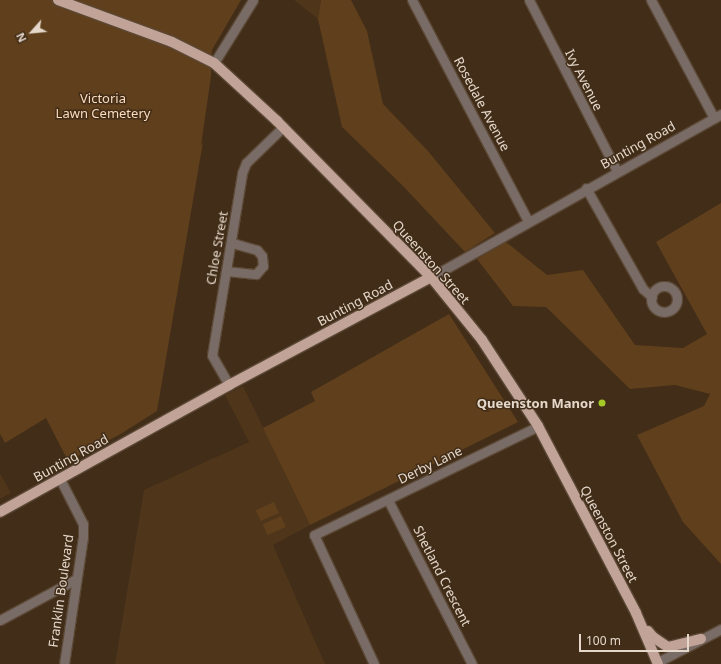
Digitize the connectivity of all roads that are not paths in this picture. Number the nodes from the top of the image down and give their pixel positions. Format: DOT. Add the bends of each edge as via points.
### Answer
graph roads {
  1 [pos="58,0"];
  2 [pos="253,0"];
  3 [pos="412,0"];
  4 [pos="528,0"];
  5 [pos="651,0"];
  6 [pos="214,63"];
  7 [pos="717,116"];
  8 [pos="283,127"];
  9 [pos="617,171"];
  10 [pos="586,188"];
  11 [pos="528,221"];
  12 [pos="232,243"];
  13 [pos="226,271"];
  14 [pos="431,278"];
  15 [pos="652,297"];
  16 [pos="229,385"];
  17 [pos="538,426"];
  18 [pos="60,479"];
  19 [pos="388,500"];
  20 [pos="0,512"];
  21 [pos="76,579"];
  22 [pos="636,613"];
  23 [pos="0,620"];
  24 [pos="721,629"];
  25 [pos="701,639"];
  26 [pos="658,663"];
  27 [pos="64,664"];
  28 [pos="374,664"];
  29 [pos="472,664"];
  1 -- 6 [label="main road, Queenston Street" via="172,42"];
  2 -- 6 [label="street"];
  3 -- 11 [label="street, Rosedale Avenue"];
  4 -- 9 [label="street, Ivy Avenue"];
  5 -- 7 [label="street"];
  6 -- 8 [label="main road, Queenston Street" via="240,84"];
  7 -- 9 [label="street, Bunting Road"];
  8 -- 12 [label="street, Chloe Street" via="246,163"];
  8 -- 14 [label="main road, Queenston Street"];
  9 -- 10 [label="street, Bunting Road"];
  10 -- 11 [label="street, Bunting Road"];
  10 -- 15 [label="street" via="643,290"];
  11 -- 14 [label="street, Bunting Road"];
  12 -- 13 [label="street, Chloe Street"];
  12 -- 13 [label="street" via="256,250 262,256 263,266 256,274"];
  13 -- 16 [label="street, Chloe Street" via="212,355"];
  14 -- 16 [label="main road, Bunting Road"];
  14 -- 17 [label="main road, Queenston Street" via="482,340"];
  16 -- 18 [label="main road, Bunting Road"];
  17 -- 19 [label="street, Derby Lane"];
  17 -- 22 [label="main road, Queenston Street"];
  18 -- 20 [label="main road, Bunting Road"];
  18 -- 21 [label="street, Franklin Boulevard" via="83,524"];
  19 -- 28 [label="street, Derby Lane" via="314,535"];
  19 -- 29 [label="street, Shetland Crescent"];
  21 -- 23 [label="street"];
  21 -- 27 [label="street, Franklin Boulevard"];
  22 -- 25 [label="main road" via="653,637 664,645 676,647"];
  22 -- 26 [label="main road, Queenston Street"];
  24 -- 25 [label="street"];
  25 -- 26 [label="street"];
}
